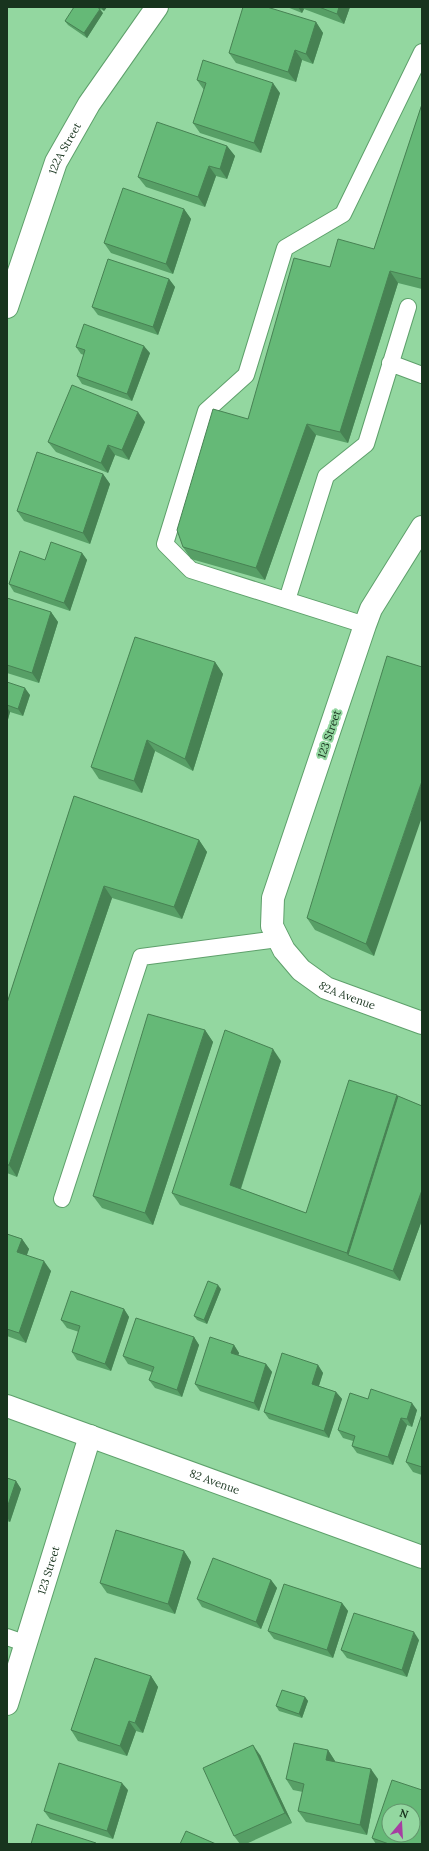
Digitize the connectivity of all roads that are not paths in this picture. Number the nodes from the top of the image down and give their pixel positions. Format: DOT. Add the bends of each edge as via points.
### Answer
graph roads {
  1 [pos="157,7"];
  2 [pos="422,52"];
  3 [pos="12,273"];
  4 [pos="7,307"];
  5 [pos="408,307"];
  6 [pos="390,363"];
  7 [pos="422,375"];
  8 [pos="422,527"];
  9 [pos="287,600"];
  10 [pos="365,625"];
  11 [pos="281,944"];
  12 [pos="422,1023"];
  13 [pos="62,1200"];
  14 [pos="7,1406"];
  15 [pos="90,1436"];
  16 [pos="422,1557"];
  17 [pos="17,1640"];
  18 [pos="7,1704"];
  1 -- 3 [label="street, 122A Street" via="89,104 56,162"];
  2 -- 9 [label="lane" via="343,214 285,248 246,375 206,411 165,544 191,570"];
  3 -- 4 [label="street, 122A Street"];
  5 -- 6 [label="lane"];
  6 -- 7 [label="lane"];
  6 -- 9 [label="lane" via="366,444 326,476"];
  8 -- 10 [label="street, 123 Street" via="371,609"];
  9 -- 10 [label="lane"];
  10 -- 11 [label="street, 123 Street" via="273,898 272,926"];
  11 -- 12 [label="street, 82A Avenue" via="300,970 326,988"];
  11 -- 13 [label="lane" via="141,957"];
  14 -- 15 [label="street, 82 Avenue"];
  15 -- 16 [label="street, 82 Avenue"];
  15 -- 17 [label="street, 123 Street"];
  17 -- 18 [label="street, 123 Street"];
}
